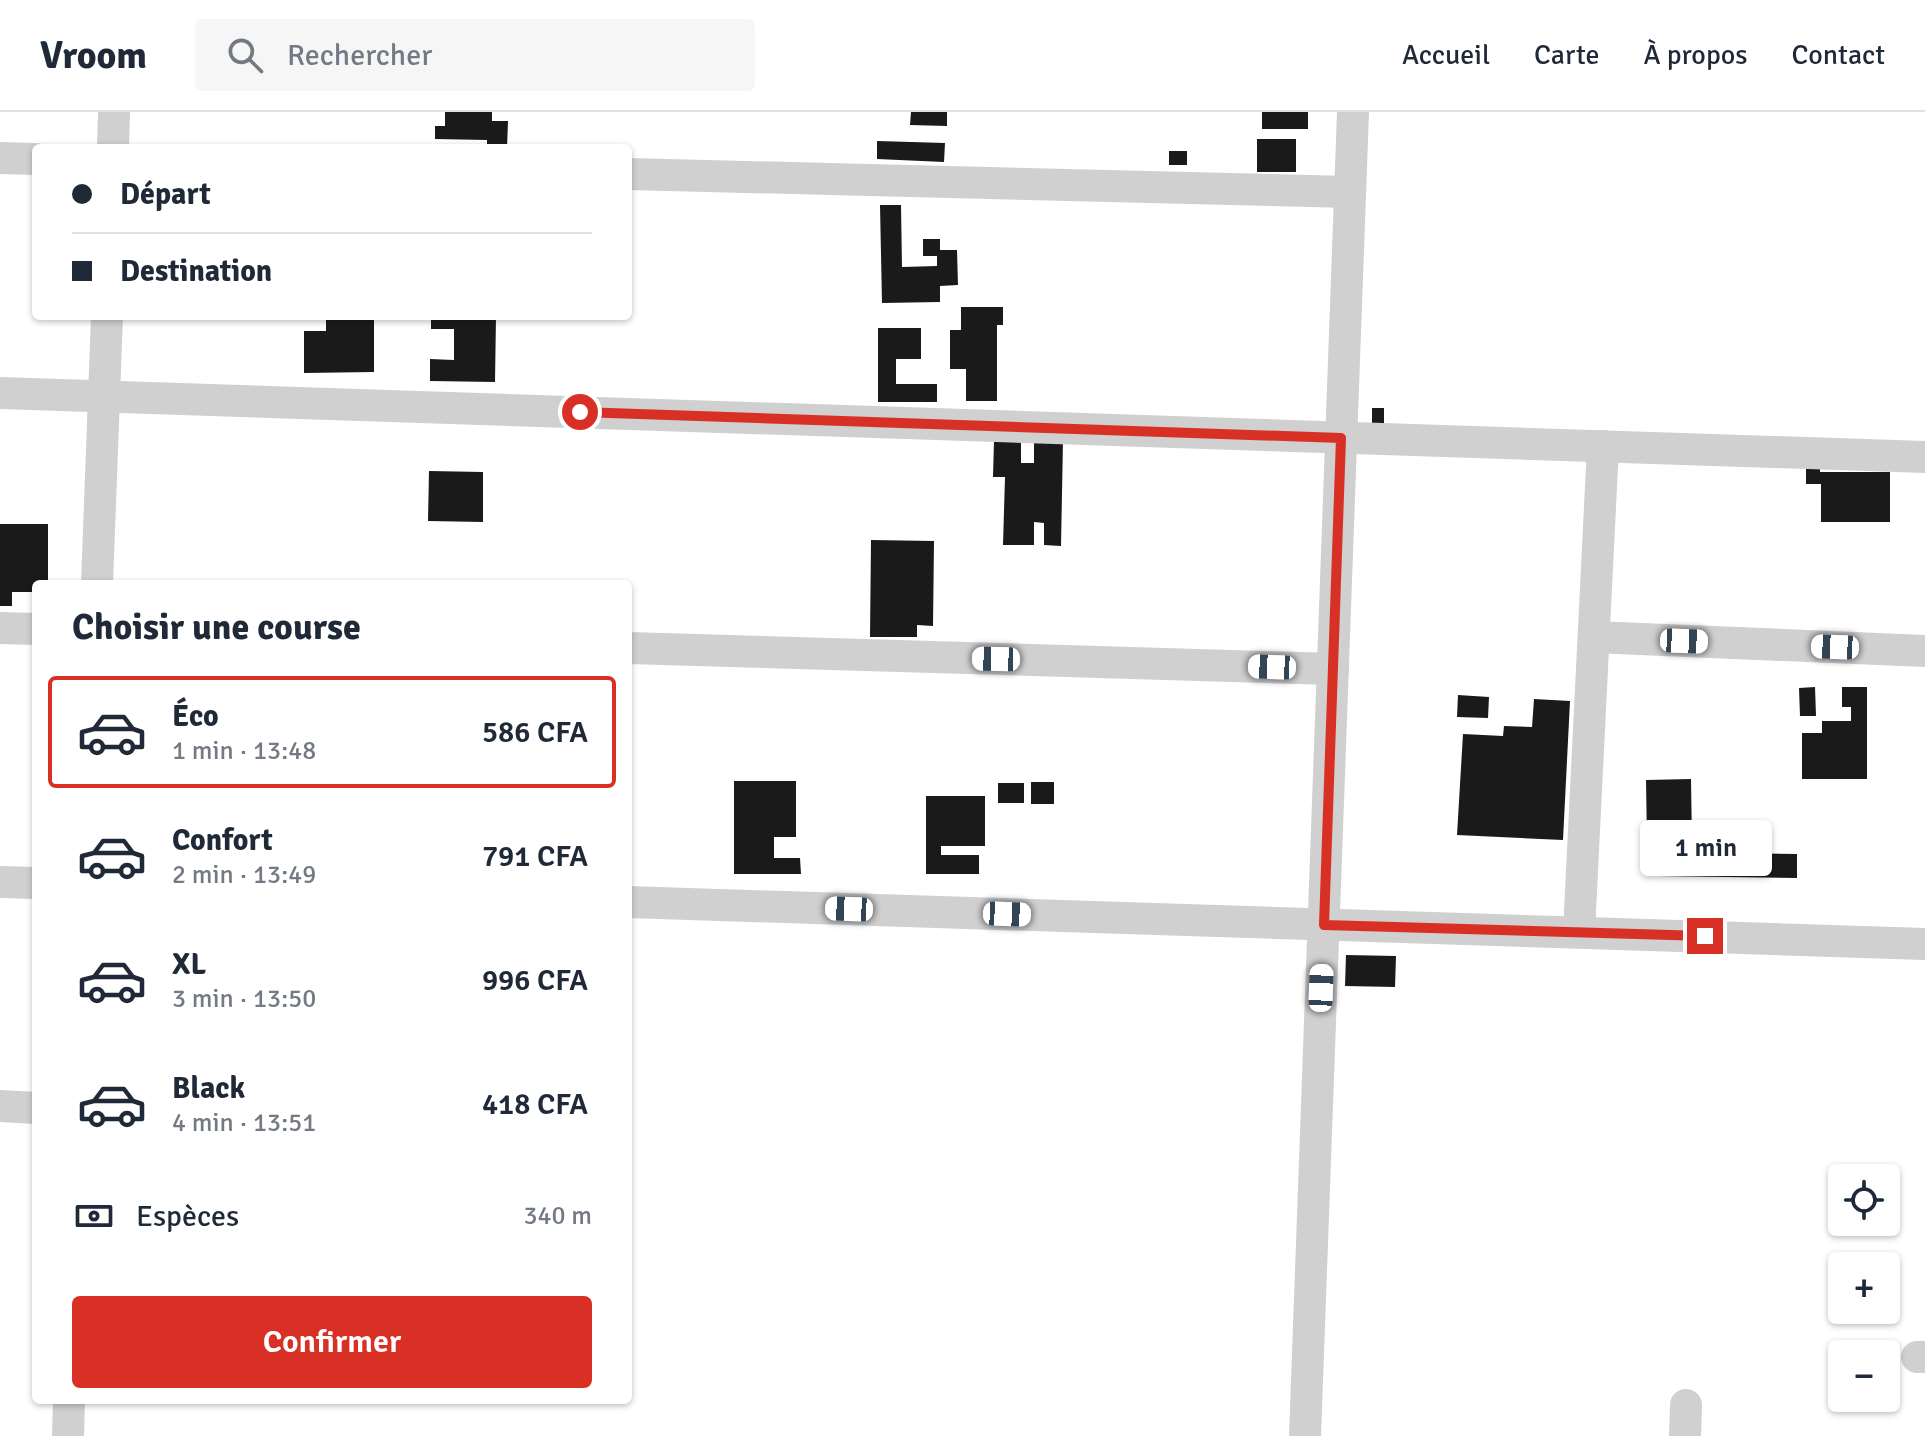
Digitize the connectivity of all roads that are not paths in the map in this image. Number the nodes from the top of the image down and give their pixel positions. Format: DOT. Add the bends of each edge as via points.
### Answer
graph roads {
  1 [pos="114,112"];
  2 [pos="1353,112"];
  3 [pos="113,144"];
  4 [pos="0,158"];
  5 [pos="32,159"];
  6 [pos="632,174"];
  7 [pos="1350,192"];
  8 [pos="107,320"];
  9 [pos="0,393"];
  10 [pos="104,397"];
  11 [pos="1341,438"];
  12 [pos="1603,446"];
  13 [pos="1925,457"];
  14 [pos="97,580"];
  15 [pos="0,628"];
  16 [pos="32,629"];
  17 [pos="1594,637"];
  18 [pos="632,648"];
  19 [pos="1925,651"];
  20 [pos="1333,669"];
  21 [pos="0,882"];
  22 [pos="32,883"];
  23 [pos="632,902"];
  24 [pos="1324,925"];
  25 [pos="1579,932"];
  26 [pos="1925,944"];
  27 [pos="0,1106"];
  28 [pos="32,1108"];
  29 [pos="69,1404"];
  30 [pos="68,1436"];
  31 [pos="1305,1436"];
  1 -- 3 [label="street"];
  2 -- 7 [label="street"];
  4 -- 5 [label="street"];
  6 -- 7 [label="street"];
  7 -- 11 [label="street"];
  8 -- 10 [label="street"];
  9 -- 10 [label="street"];
  10 -- 11 [label="street"];
  10 -- 14 [label="street"];
  11 -- 12 [label="street"];
  11 -- 20 [label="street"];
  12 -- 13 [label="street"];
  12 -- 17 [label="street"];
  15 -- 16 [label="street"];
  17 -- 19 [label="street"];
  17 -- 25 [label="street"];
  18 -- 20 [label="street"];
  20 -- 24 [label="street"];
  21 -- 22 [label="street"];
  23 -- 24 [label="street"];
  24 -- 25 [label="street"];
  24 -- 31 [label="street"];
  25 -- 26 [label="street"];
  27 -- 28 [label="street"];
  29 -- 30 [label="street"];
}
